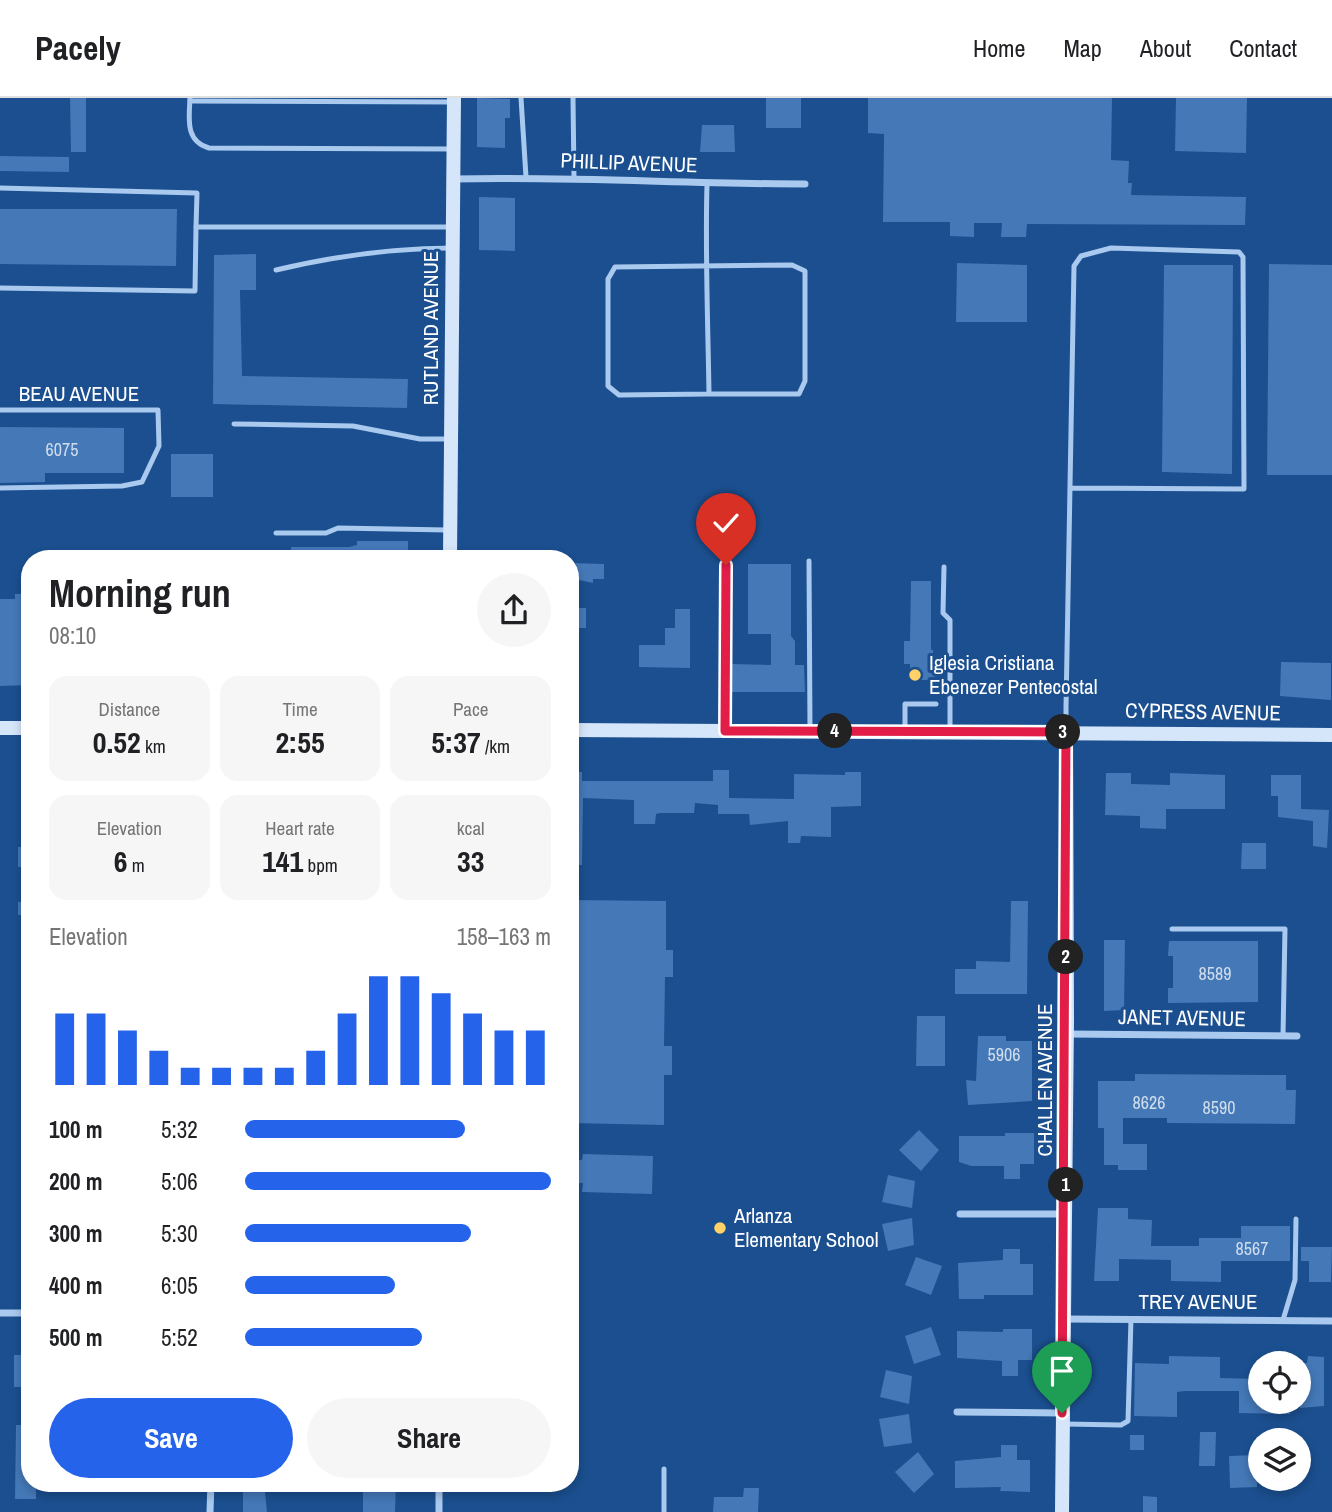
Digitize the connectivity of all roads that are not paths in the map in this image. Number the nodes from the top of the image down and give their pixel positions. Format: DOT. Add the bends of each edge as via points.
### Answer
graph roads {
  1 [pos="521,98"];
  2 [pos="573,98"];
  3 [pos="190,100"];
  4 [pos="454,100"];
  5 [pos="454,149"];
  6 [pos="526,177"];
  7 [pos="574,178"];
  8 [pos="453,180"];
  9 [pos="707,184"];
  10 [pos="805,184"];
  11 [pos="0,188"];
  12 [pos="197,227"];
  13 [pos="453,227"];
  14 [pos="453,248"];
  15 [pos="708,267"];
  16 [pos="276,270"];
  17 [pos="0,288"];
  18 [pos="709,394"];
  19 [pos="0,410"];
  20 [pos="234,424"];
  21 [pos="451,439"];
  22 [pos="0,488"];
  23 [pos="1070,488"];
  24 [pos="451,530"];
  25 [pos="276,533"];
  26 [pos="450,550"];
  27 [pos="808,561"];
  28 [pos="726,565"];
  29 [pos="944,567"];
  30 [pos="936,704"];
  31 [pos="0,728"];
  32 [pos="21,728"];
  33 [pos="579,730"];
  34 [pos="725,731"];
  35 [pos="810,731"];
  36 [pos="905,731"];
  37 [pos="950,732"];
  38 [pos="1066,732"];
  39 [pos="1332,735"];
  40 [pos="1172,929"];
  41 [pos="1066,1034"];
  42 [pos="1283,1036"];
  43 [pos="1297,1036"];
  44 [pos="960,1214"];
  45 [pos="1065,1214"];
  46 [pos="1296,1219"];
  47 [pos="0,1313"];
  48 [pos="21,1313"];
  49 [pos="1065,1319"];
  50 [pos="1131,1319"];
  51 [pos="1283,1320"];
  52 [pos="1332,1321"];
  53 [pos="957,1412"];
  54 [pos="1062,1418"];
  55 [pos="664,1469"];
  56 [pos="211,1492"];
  57 [pos="439,1492"];
  58 [pos="211,1512"];
  59 [pos="439,1512"];
  60 [pos="664,1512"];
  61 [pos="1062,1512"];
  1 -- 6 [label="lane"];
  2 -- 7 [label="lane"];
  3 -- 4 [label="lane"];
  3 -- 5 [label="lane" via="192,138 209,148"];
  4 -- 5 [label="street, RUTLAND AVENUE"];
  5 -- 8 [label="street, RUTLAND AVENUE"];
  6 -- 7 [label="street, PHILLIP AVENUE"];
  6 -- 8 [label="street, PHILLIP AVENUE"];
  7 -- 9 [label="street, PHILLIP AVENUE"];
  8 -- 13 [label="street, RUTLAND AVENUE"];
  9 -- 10 [label="street, PHILLIP AVENUE"];
  9 -- 15 [label="lane"];
  11 -- 12 [label="lane" via="197,193"];
  12 -- 13 [label="lane"];
  12 -- 17 [label="lane" via="195,291"];
  13 -- 14 [label="street, RUTLAND AVENUE"];
  14 -- 16 [label="lane" via="331,257"];
  14 -- 21 [label="street, RUTLAND AVENUE"];
  15 -- 18 [label="lane"];
  15 -- 18 [label="lane" via="792,265 805,271 805,381 799,394"];
  15 -- 18 [label="lane" via="615,267 608,279 608,386 619,395"];
  19 -- 22 [label="lane, BEAU AVENUE" via="158,410 159,446 142,482"];
  20 -- 21 [label="lane" via="353,426 420,439"];
  21 -- 24 [label="street, RUTLAND AVENUE"];
  23 -- 23 [label="lane" via="1244,489 1243,257 1239,252 1111,248 1081,256 1074,266"];
  23 -- 38 [label="lane"];
  24 -- 25 [label="lane" via="338,528 326,533"];
  24 -- 26 [label="street, RUTLAND AVENUE"];
  27 -- 35 [label="lane"];
  28 -- 34 [label="lane"];
  29 -- 37 [label="lane" via="943,613 950,620"];
  30 -- 36 [label="lane" via="905,704"];
  31 -- 32 [label="street"];
  33 -- 34 [label="street, CYPRESS AVENUE"];
  34 -- 35 [label="street, CYPRESS AVENUE"];
  35 -- 36 [label="street, CYPRESS AVENUE"];
  36 -- 37 [label="street, CYPRESS AVENUE"];
  37 -- 38 [label="street, CYPRESS AVENUE"];
  38 -- 39 [label="street, CYPRESS AVENUE"];
  38 -- 41 [label="street, CHALLEN AVENUE"];
  40 -- 42 [label="lane" via="1285,929"];
  41 -- 42 [label="street, JANET AVENUE"];
  41 -- 45 [label="street, CHALLEN AVENUE"];
  42 -- 43 [label="street, JANET AVENUE"];
  44 -- 45 [label="street"];
  45 -- 49 [label="street, CHALLEN AVENUE"];
  46 -- 51 [label="lane" via="1295,1280"];
  47 -- 48 [label="street"];
  49 -- 50 [label="street, TREY AVENUE"];
  49 -- 54 [label="street, CHALLEN AVENUE"];
  50 -- 51 [label="street, TREY AVENUE"];
  50 -- 54 [label="lane" via="1128,1421 1121,1425"];
  51 -- 52 [label="street, TREY AVENUE"];
  53 -- 54 [label="street"];
  54 -- 61 [label="street, CHALLEN AVENUE"];
  55 -- 60 [label="lane"];
  56 -- 58 [label="street"];
  57 -- 59 [label="street"];
}
